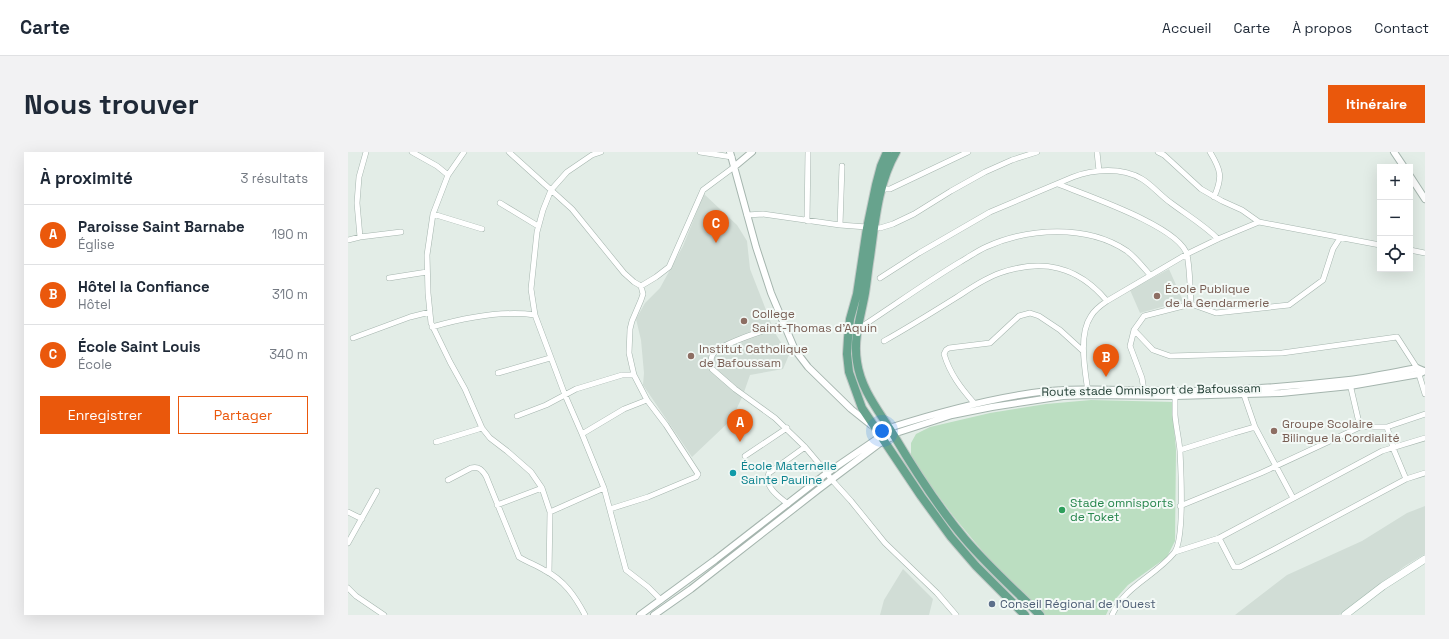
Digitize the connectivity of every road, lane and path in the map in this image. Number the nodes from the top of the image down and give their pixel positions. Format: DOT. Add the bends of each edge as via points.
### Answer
graph roads {
  1 [pos="366,152"];
  2 [pos="412,152"];
  3 [pos="464,152"];
  4 [pos="509,152"];
  5 [pos="601,152"];
  6 [pos="700,152"];
  7 [pos="752,152"];
  8 [pos="808,152"];
  9 [pos="896,152"];
  10 [pos="968,152"];
  11 [pos="1037,152"];
  12 [pos="1098,152"];
  13 [pos="1158,152"];
  14 [pos="1210,152"];
  15 [pos="1394,152"];
  16 [pos="731,154"];
  17 [pos="884,154"];
  18 [pos="1026,154"];
  19 [pos="1402,164"];
  20 [pos="842,166"];
  21 [pos="734,167"];
  22 [pos="1099,171"];
  23 [pos="448,174"];
  24 [pos="1413,181"];
  25 [pos="1058,184"];
  26 [pos="882,189"];
  27 [pos="551,190"];
  28 [pos="1214,197"];
  29 [pos="1425,199"];
  30 [pos="500,202"];
  31 [pos="433,214"];
  32 [pos="747,215"];
  33 [pos="808,221"];
  34 [pos="1260,222"];
  35 [pos="840,225"];
  36 [pos="538,226"];
  37 [pos="871,227"];
  38 [pos="482,228"];
  39 [pos="401,232"];
  40 [pos="360,237"];
  41 [pos="1340,238"];
  42 [pos="1218,239"];
  43 [pos="348,240"];
  44 [pos="1377,244"];
  45 [pos="1413,251"];
  46 [pos="1425,253"];
  47 [pos="1187,254"];
  48 [pos="427,272"];
  49 [pos="1150,275"];
  50 [pos="389,278"];
  51 [pos="880,278"];
  52 [pos="640,286"];
  53 [pos="1107,301"];
  54 [pos="1191,304"];
  55 [pos="430,312"];
  56 [pos="534,315"];
  57 [pos="784,324"];
  58 [pos="432,327"];
  59 [pos="857,330"];
  60 [pos="1134,330"];
  61 [pos="353,338"];
  62 [pos="884,340"];
  63 [pos="1083,351"];
  64 [pos="550,358"];
  65 [pos="1421,371"];
  66 [pos="498,373"];
  67 [pos="634,375"];
  68 [pos="1350,383"];
  69 [pos="1281,386"];
  70 [pos="1144,391"];
  71 [pos="1088,392"];
  72 [pos="1281,393"];
  73 [pos="1175,394"];
  74 [pos="1244,394"];
  75 [pos="1425,394"];
  76 [pos="565,395"];
  77 [pos="646,400"];
  78 [pos="974,404"];
  79 [pos="1425,414"];
  80 [pos="517,416"];
  81 [pos="1255,427"];
  82 [pos="1360,427"];
  83 [pos="1387,427"];
  84 [pos="482,428"];
  85 [pos="787,428"];
  86 [pos="891,431"];
  87 [pos="582,434"];
  88 [pos="883,437"];
  89 [pos="1425,438"];
  90 [pos="436,442"];
  91 [pos="805,447"];
  92 [pos="1393,448"];
  93 [pos="1180,450"];
  94 [pos="745,456"];
  95 [pos="1276,466"];
  96 [pos="828,473"];
  97 [pos="1425,474"];
  98 [pos="1406,479"];
  99 [pos="448,480"];
  100 [pos="831,480"];
  101 [pos="542,488"];
  102 [pos="604,488"];
  103 [pos="376,491"];
  104 [pos="1294,498"];
  105 [pos="788,504"];
  106 [pos="497,505"];
  107 [pos="1180,506"];
  108 [pos="610,509"];
  109 [pos="348,512"];
  110 [pos="550,512"];
  111 [pos="362,519"];
  112 [pos="1219,538"];
  113 [pos="348,543"];
  114 [pos="1175,552"];
  115 [pos="1425,559"];
  116 [pos="549,573"];
  117 [pos="348,588"];
  118 [pos="661,600"];
  119 [pos="644,614"];
  120 [pos="384,615"];
  121 [pos="585,615"];
  122 [pos="654,615"];
  123 [pos="956,615"];
  124 [pos="1026,615"];
  125 [pos="1040,615"];
  126 [pos="1112,615"];
  127 [pos="1345,615"];
  1 -- 40 [label="street" via="359,177 357,203"];
  2 -- 23 [label="street"];
  3 -- 23 [label="street"];
  4 -- 27 [label="street"];
  5 -- 27 [label="street" via="576,165"];
  6 -- 16 [label="street"];
  7 -- 21 [label="street"];
  8 -- 33 [label="street"];
  9 -- 26 [label="main road"];
  10 -- 26 [label="street" via="890,189"];
  11 -- 18 [label="street"];
  12 -- 22 [label="street"];
  13 -- 28 [label="street"];
  14 -- 28 [label="street" via="1220,173"];
  15 -- 19 [label="street"];
  16 -- 21 [label="street"];
  17 -- 37 [label="main road" via="876,185"];
  18 -- 37 [label="street" via="985,172 893,224 880,228"];
  20 -- 35 [label="street"];
  21 -- 32 [label="street"];
  21 -- 52 [label="street" via="703,190 669,267"];
  22 -- 25 [label="street" via="1085,173"];
  22 -- 42 [label="street" via="1123,173 1144,180"];
  23 -- 31 [label="street"];
  24 -- 29 [label="street"];
  25 -- 47 [label="street" via="1165,230 1176,239"];
  25 -- 51 [label="street" via="990,212"];
  26 -- 37 [label="main road"];
  27 -- 36 [label="street"];
  27 -- 52 [label="street" via="572,209 624,273"];
  28 -- 34 [label="street"];
  30 -- 36 [label="street"];
  31 -- 38 [label="street"];
  31 -- 48 [label="street"];
  32 -- 33 [label="street" via="763,214"];
  32 -- 57 [label="street" via="771,294"];
  33 -- 35 [label="street"];
  34 -- 41 [label="street"];
  34 -- 42 [label="street"];
  35 -- 37 [label="street"];
  36 -- 56 [label="street" via="531,289"];
  37 -- 59 [label="main road" via="865,293"];
  37 -- 88 [label="main road" via="848,332 847,354 855,392 862,408"];
  39 -- 40 [label="street"];
  40 -- 43 [label="street"];
  41 -- 44 [label="street"];
  41 -- 54 [label="street" via="1333,249 1323,280 1289,305 1216,312"];
  42 -- 47 [label="street"];
  45 -- 46 [label="street"];
  47 -- 49 [label="street"];
  47 -- 54 [label="street"];
  48 -- 50 [label="street"];
  48 -- 55 [label="street"];
  49 -- 53 [label="street"];
  49 -- 59 [label="street" via="1136,259 1118,245 1086,234 1055,231 1031,233 986,247 932,279"];
  52 -- 67 [label="street" via="642,300 630,329 630,353"];
  53 -- 62 [label="street" via="1087,280 1074,272 1051,266 1029,266 1000,273 979,283"];
  53 -- 63 [label="street" via="1090,316"];
  54 -- 60 [label="street" via="1144,316"];
  55 -- 58 [label="street"];
  55 -- 61 [label="street"];
  56 -- 58 [label="street" via="492,315"];
  56 -- 64 [label="street"];
  57 -- 85 [label="street" via="717,350 712,355 711,363 712,369 735,389"];
  57 -- 88 [label="street" via="801,360"];
  58 -- 84 [label="street" via="465,389"];
  59 -- 86 [label="main road" via="859,374 873,405"];
  60 -- 65 [label="street" via="1153,350 1170,356 1282,353 1397,337"];
  60 -- 70 [label="street" via="1130,346"];
  63 -- 71 [label="street"];
  63 -- 78 [label="street" via="1060,330 1030,313 1019,316 990,343 949,348 944,354 950,371"];
  64 -- 66 [label="street"];
  64 -- 76 [label="street"];
  65 -- 68 [label="street"];
  65 -- 75 [label="street"];
  67 -- 76 [label="street" via="606,380"];
  67 -- 77 [label="street"];
  68 -- 69 [label="street, Route stade Omnisport de Bafoussam"];
  68 -- 72 [label="street, Route stade Omnisport de Bafoussam"];
  68 -- 82 [label="street"];
  69 -- 72 [label="street"];
  69 -- 73 [label="street, Route stade Omnisport de Bafoussam"];
  70 -- 71 [label="street, Route stade Omnisport de Bafoussam"];
  70 -- 73 [label="street, Route stade Omnisport de Bafoussam"];
  71 -- 73 [label="street, Route stade Omnisport de Bafoussam"];
  71 -- 78 [label="street, Route stade Omnisport de Bafoussam" via="1032,393"];
  71 -- 86 [label="street, Route stade Omnisport de Bafoussam" via="978,409"];
  72 -- 74 [label="street, Route stade Omnisport de Bafoussam"];
  73 -- 74 [label="street, Route stade Omnisport de Bafoussam"];
  73 -- 93 [label="street"];
  74 -- 81 [label="street"];
  76 -- 80 [label="street"];
  76 -- 87 [label="street"];
  77 -- 87 [label="street" via="624,409"];
  77 -- 108 [label="street" via="666,424 698,476 648,497"];
  78 -- 86 [label="street, Route stade Omnisport de Bafoussam" via="950,409"];
  79 -- 83 [label="street"];
  81 -- 93 [label="street"];
  81 -- 95 [label="street"];
  82 -- 83 [label="street"];
  82 -- 95 [label="street"];
  83 -- 92 [label="street"];
  84 -- 90 [label="street"];
  84 -- 101 [label="street" via="490,438 531,472"];
  85 -- 91 [label="street"];
  85 -- 94 [label="street"];
  86 -- 88 [label="street, Route stade Omnisport de Bafoussam" via="890,438"];
  86 -- 125 [label="main road" via="915,471 965,539"];
  87 -- 102 [label="street"];
  88 -- 96 [label="street, Route stade Omnisport de Bafoussam"];
  88 -- 100 [label="street, Route stade Omnisport de Bafoussam"];
  88 -- 124 [label="main road" via="951,537 976,566"];
  89 -- 92 [label="street"];
  91 -- 96 [label="street"];
  91 -- 105 [label="street" via="767,477 772,490"];
  92 -- 98 [label="street"];
  92 -- 104 [label="street" via="1382,451"];
  93 -- 107 [label="street"];
  95 -- 104 [label="street"];
  95 -- 107 [label="street"];
  96 -- 100 [label="street"];
  96 -- 105 [label="street, Route stade Omnisport de Bafoussam"];
  97 -- 98 [label="street"];
  98 -- 112 [label="street" via="1240,567 1234,567"];
  99 -- 106 [label="street" via="475,466 479,468 486,476"];
  100 -- 122 [label="street, Route stade Omnisport de Bafoussam"];
  100 -- 123 [label="street" via="885,543"];
  101 -- 106 [label="street"];
  101 -- 110 [label="street"];
  102 -- 108 [label="street"];
  102 -- 110 [label="street"];
  103 -- 111 [label="street"];
  104 -- 112 [label="street"];
  105 -- 118 [label="street, Route stade Omnisport de Bafoussam"];
  106 -- 116 [label="street" via="519,557"];
  107 -- 114 [label="street" via="1179,538"];
  108 -- 118 [label="street" via="626,570 648,586"];
  109 -- 111 [label="street"];
  110 -- 116 [label="street"];
  111 -- 113 [label="street"];
  112 -- 114 [label="street"];
  114 -- 126 [label="street" via="1159,569 1127,593"];
  115 -- 127 [label="main road"];
  116 -- 121 [label="street" via="565,584"];
  117 -- 120 [label="street"];
  118 -- 119 [label="street, Route stade Omnisport de Bafoussam"];
}
